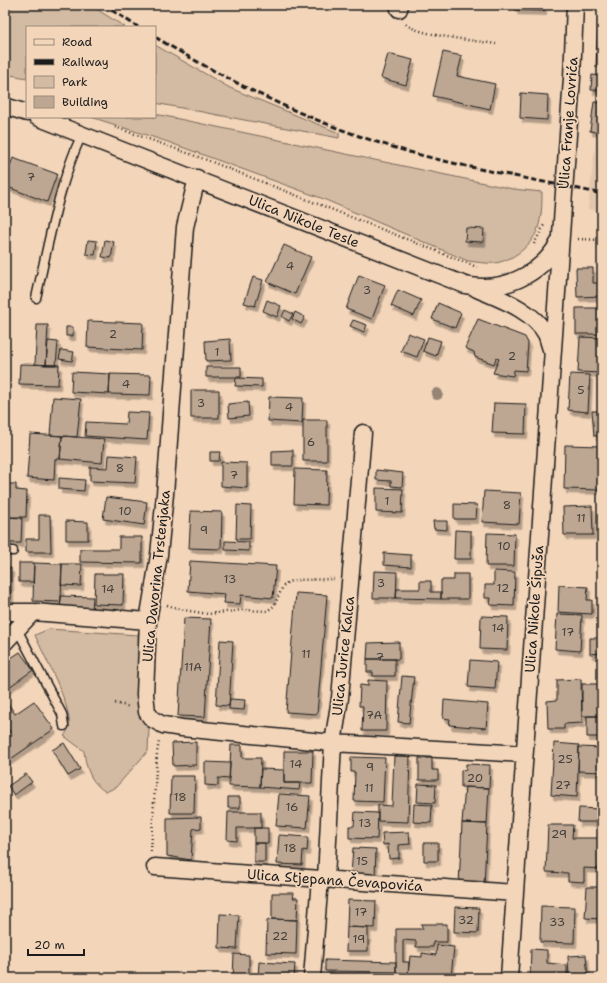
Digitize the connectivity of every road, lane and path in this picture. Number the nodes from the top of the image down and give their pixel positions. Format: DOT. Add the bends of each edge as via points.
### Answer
graph roads {
  1 [pos="399,7"];
  2 [pos="576,8"];
  3 [pos="496,44"];
  4 [pos="5,106"];
  5 [pos="26,113"];
  6 [pos="40,118"];
  7 [pos="109,125"];
  8 [pos="82,134"];
  9 [pos="197,178"];
  10 [pos="545,222"];
  11 [pos="577,239"];
  12 [pos="559,240"];
  13 [pos="602,240"];
  14 [pos="532,249"];
  15 [pos="477,267"];
  16 [pos="484,268"];
  17 [pos="472,286"];
  18 [pos="36,298"];
  19 [pos="552,352"];
  20 [pos="363,433"];
  21 [pos="350,578"];
  22 [pos="152,600"];
  23 [pos="5,612"];
  24 [pos="33,612"];
  25 [pos="148,621"];
  26 [pos="17,629"];
  27 [pos="5,642"];
  28 [pos="163,724"];
  29 [pos="64,726"];
  30 [pos="333,743"];
  31 [pos="524,754"];
  32 [pos="155,867"];
  33 [pos="323,879"];
  34 [pos="515,893"];
  35 [pos="312,978"];
  36 [pos="509,978"];
  1 -- 3 [label="path" via="399,16 408,26 424,33"];
  2 -- 12 [label="street, Ulica Franje Lovrića"];
  4 -- 5 [label="street"];
  6 -- 8 [label="street, Ulica Nikole Tesle"];
  7 -- 15 [label="path" via="207,160"];
  8 -- 9 [label="street, Ulica Nikole Tesle"];
  8 -- 18 [label="lane" via="71,158 57,202"];
  9 -- 17 [label="street, Ulica Nikole Tesle"];
  9 -- 22 [label="street, Ulica Davorina Trstenjaka" via="185,227 165,494"];
  10 -- 14 [label="path"];
  11 -- 13 [label="path"];
  12 -- 17 [label="street, Ulica Nikole Tesle" via="540,267 524,276 496,286"];
  12 -- 19 [label="street, Ulica Nikole Šipuša"];
  15 -- 16 [label="path"];
  15 -- 17 [label="path"];
  17 -- 19 [label="street" via="499,298 532,318 546,334"];
  19 -- 31 [label="street, Ulica Nikole Šipuša"];
  20 -- 21 [label="street, Ulica Jurice Kalca"];
  21 -- 22 [label="path" via="288,582 283,586 274,606 267,611 243,610 208,614"];
  21 -- 30 [label="street, Ulica Jurice Kalca" via="340,698"];
  22 -- 25 [label="street, Ulica Davorina Trstenjaka"];
  23 -- 24 [label="street"];
  24 -- 25 [label="street"];
  24 -- 26 [label="street"];
  25 -- 28 [label="street, Ulica Davorina Trstenjaka" via="145,694 147,712 152,719"];
  26 -- 27 [label="street"];
  26 -- 29 [label="lane" via="62,714"];
  28 -- 30 [label="street, Ulica Davorina Trstenjaka"];
  28 -- 32 [label="path" via="157,753 150,845"];
  30 -- 31 [label="street, Ulica Davorina Trstenjaka"];
  30 -- 33 [label="street, Ulica Jurice Kalca"];
  31 -- 34 [label="street, Ulica Nikole Šipuša"];
  32 -- 33 [label="street, Ulica Stjepana Čevapovića"];
  33 -- 34 [label="street, Ulica Stjepana Čevapovića"];
  33 -- 35 [label="street, Ulica Jurice Kalca"];
  34 -- 36 [label="street, Ulica Nikole Šipuša"];
}
